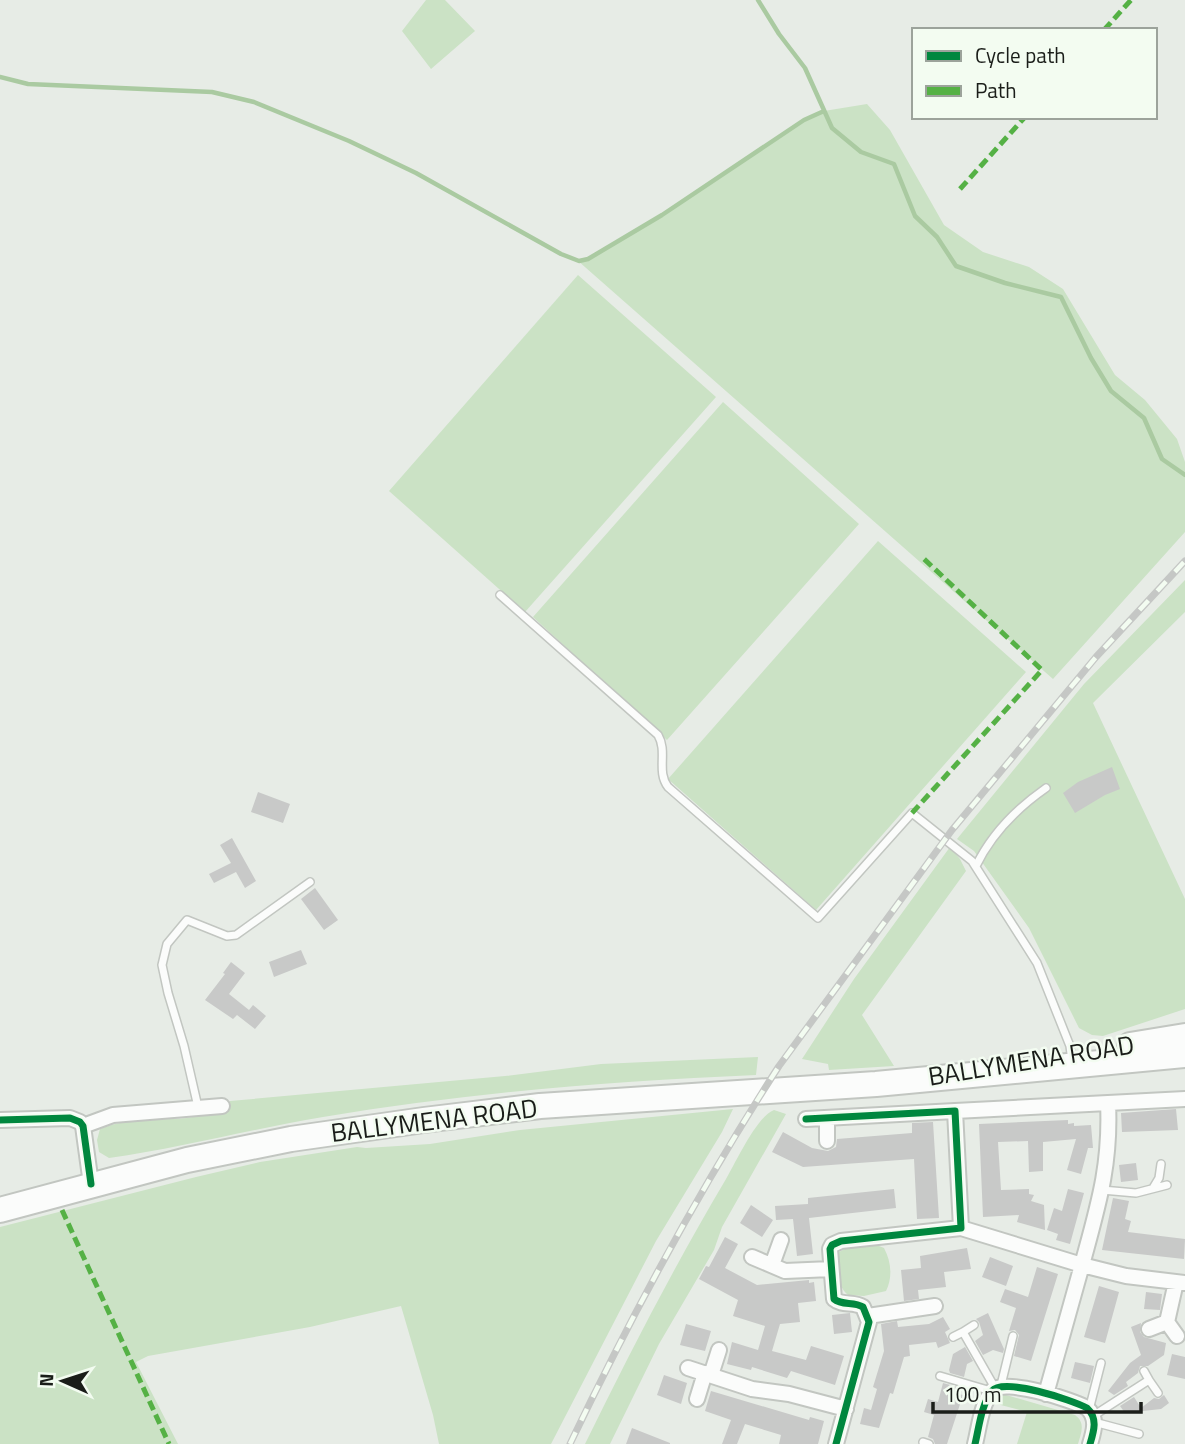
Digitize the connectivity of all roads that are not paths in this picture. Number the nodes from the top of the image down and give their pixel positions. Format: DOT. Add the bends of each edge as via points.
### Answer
graph roads {
  1 [pos="496,608"];
  2 [pos="1046,788"];
  3 [pos="976,866"];
  4 [pos="310,882"];
  5 [pos="1185,1036"];
  6 [pos="1185,1055"];
  7 [pos="1072,1060"];
  8 [pos="1185,1099"];
  9 [pos="1108,1103"];
  10 [pos="222,1106"];
  11 [pos="198,1107"];
  12 [pos="955,1111"];
  13 [pos="827,1118"];
  14 [pos="806,1119"];
  15 [pos="0,1121"];
  16 [pos="83,1126"];
  17 [pos="827,1141"];
  18 [pos="1161,1164"];
  19 [pos="90,1184"];
  20 [pos="1167,1185"];
  21 [pos="1153,1189"];
  22 [pos="1102,1190"];
  23 [pos="0,1210"];
  24 [pos="961,1228"];
  25 [pos="782,1240"];
  26 [pos="752,1257"];
  27 [pos="772,1265"];
  28 [pos="1083,1265"];
  29 [pos="831,1269"];
  30 [pos="1181,1283"];
  31 [pos="935,1306"];
  32 [pos="868,1316"];
  33 [pos="1167,1322"];
  34 [pos="974,1325"];
  35 [pos="1149,1329"];
  36 [pos="963,1332"];
  37 [pos="1013,1336"];
  38 [pos="1177,1336"];
  39 [pos="953,1337"];
  40 [pos="719,1350"];
  41 [pos="1101,1363"];
  42 [pos="688,1368"];
  43 [pos="1144,1371"];
  44 [pos="708,1374"];
  45 [pos="940,1376"];
  46 [pos="1149,1380"];
  47 [pos="996,1388"];
  48 [pos="1158,1393"];
  49 [pos="1046,1394"];
  50 [pos="697,1399"];
  51 [pos="846,1409"];
  52 [pos="1092,1416"];
  53 [pos="1139,1434"];
  54 [pos="836,1444"];
  55 [pos="975,1444"];
  56 [pos="1090,1444"];
  1 -- 3 [label="lane" via="501,597 658,736 663,743 663,780 668,787 818,918 912,813"];
  2 -- 3 [label="lane" via="1017,808"];
  3 -- 7 [label="lane" via="1037,963"];
  4 -- 11 [label="lane" via="236,935 227,936 187,920 167,944 164,980"];
  5 -- 7 [label="highway, BALLYMENA ROAD"];
  6 -- 7 [label="highway, BALLYMENA ROAD"];
  7 -- 19 [label="highway, BALLYMENA ROAD" via="876,1084 540,1106 424,1120 291,1139"];
  8 -- 9 [label="street"];
  9 -- 12 [label="street"];
  9 -- 22 [label="street"];
  10 -- 11 [label="street"];
  11 -- 16 [label="street" via="113,1115"];
  12 -- 13 [label="street"];
  12 -- 24 [label="street"];
  13 -- 14 [label="street"];
  13 -- 17 [label="street"];
  15 -- 16 [label="street" via="70,1118"];
  16 -- 19 [label="street"];
  18 -- 21 [label="lane"];
  19 -- 23 [label="highway, BALLYMENA ROAD" via="60,1202"];
  20 -- 21 [label="lane"];
  21 -- 22 [label="lane" via="1136,1193"];
  22 -- 28 [label="street"];
  24 -- 28 [label="street"];
  24 -- 29 [label="street" via="835,1242 830,1249"];
  25 -- 27 [label="street"];
  26 -- 27 [label="street"];
  27 -- 29 [label="street" via="785,1271"];
  28 -- 30 [label="street"];
  28 -- 49 [label="street"];
  29 -- 32 [label="street" via="834,1299 861,1305"];
  30 -- 33 [label="street"];
  31 -- 32 [label="street"];
  32 -- 51 [label="street" via="869,1330"];
  33 -- 35 [label="street"];
  33 -- 38 [label="street"];
  34 -- 36 [label="lane"];
  36 -- 39 [label="lane"];
  36 -- 47 [label="lane"];
  37 -- 47 [label="lane"];
  40 -- 44 [label="street"];
  41 -- 52 [label="lane"];
  42 -- 44 [label="street"];
  43 -- 46 [label="lane"];
  44 -- 50 [label="street"];
  44 -- 51 [label="street" via="752,1389"];
  45 -- 47 [label="lane"];
  46 -- 48 [label="lane"];
  46 -- 52 [label="lane"];
  47 -- 49 [label="street" via="1009,1385"];
  47 -- 55 [label="street" via="985,1406"];
  49 -- 52 [label="street" via="1075,1403"];
  51 -- 54 [label="street"];
  52 -- 53 [label="lane"];
  52 -- 56 [label="street"];
}
